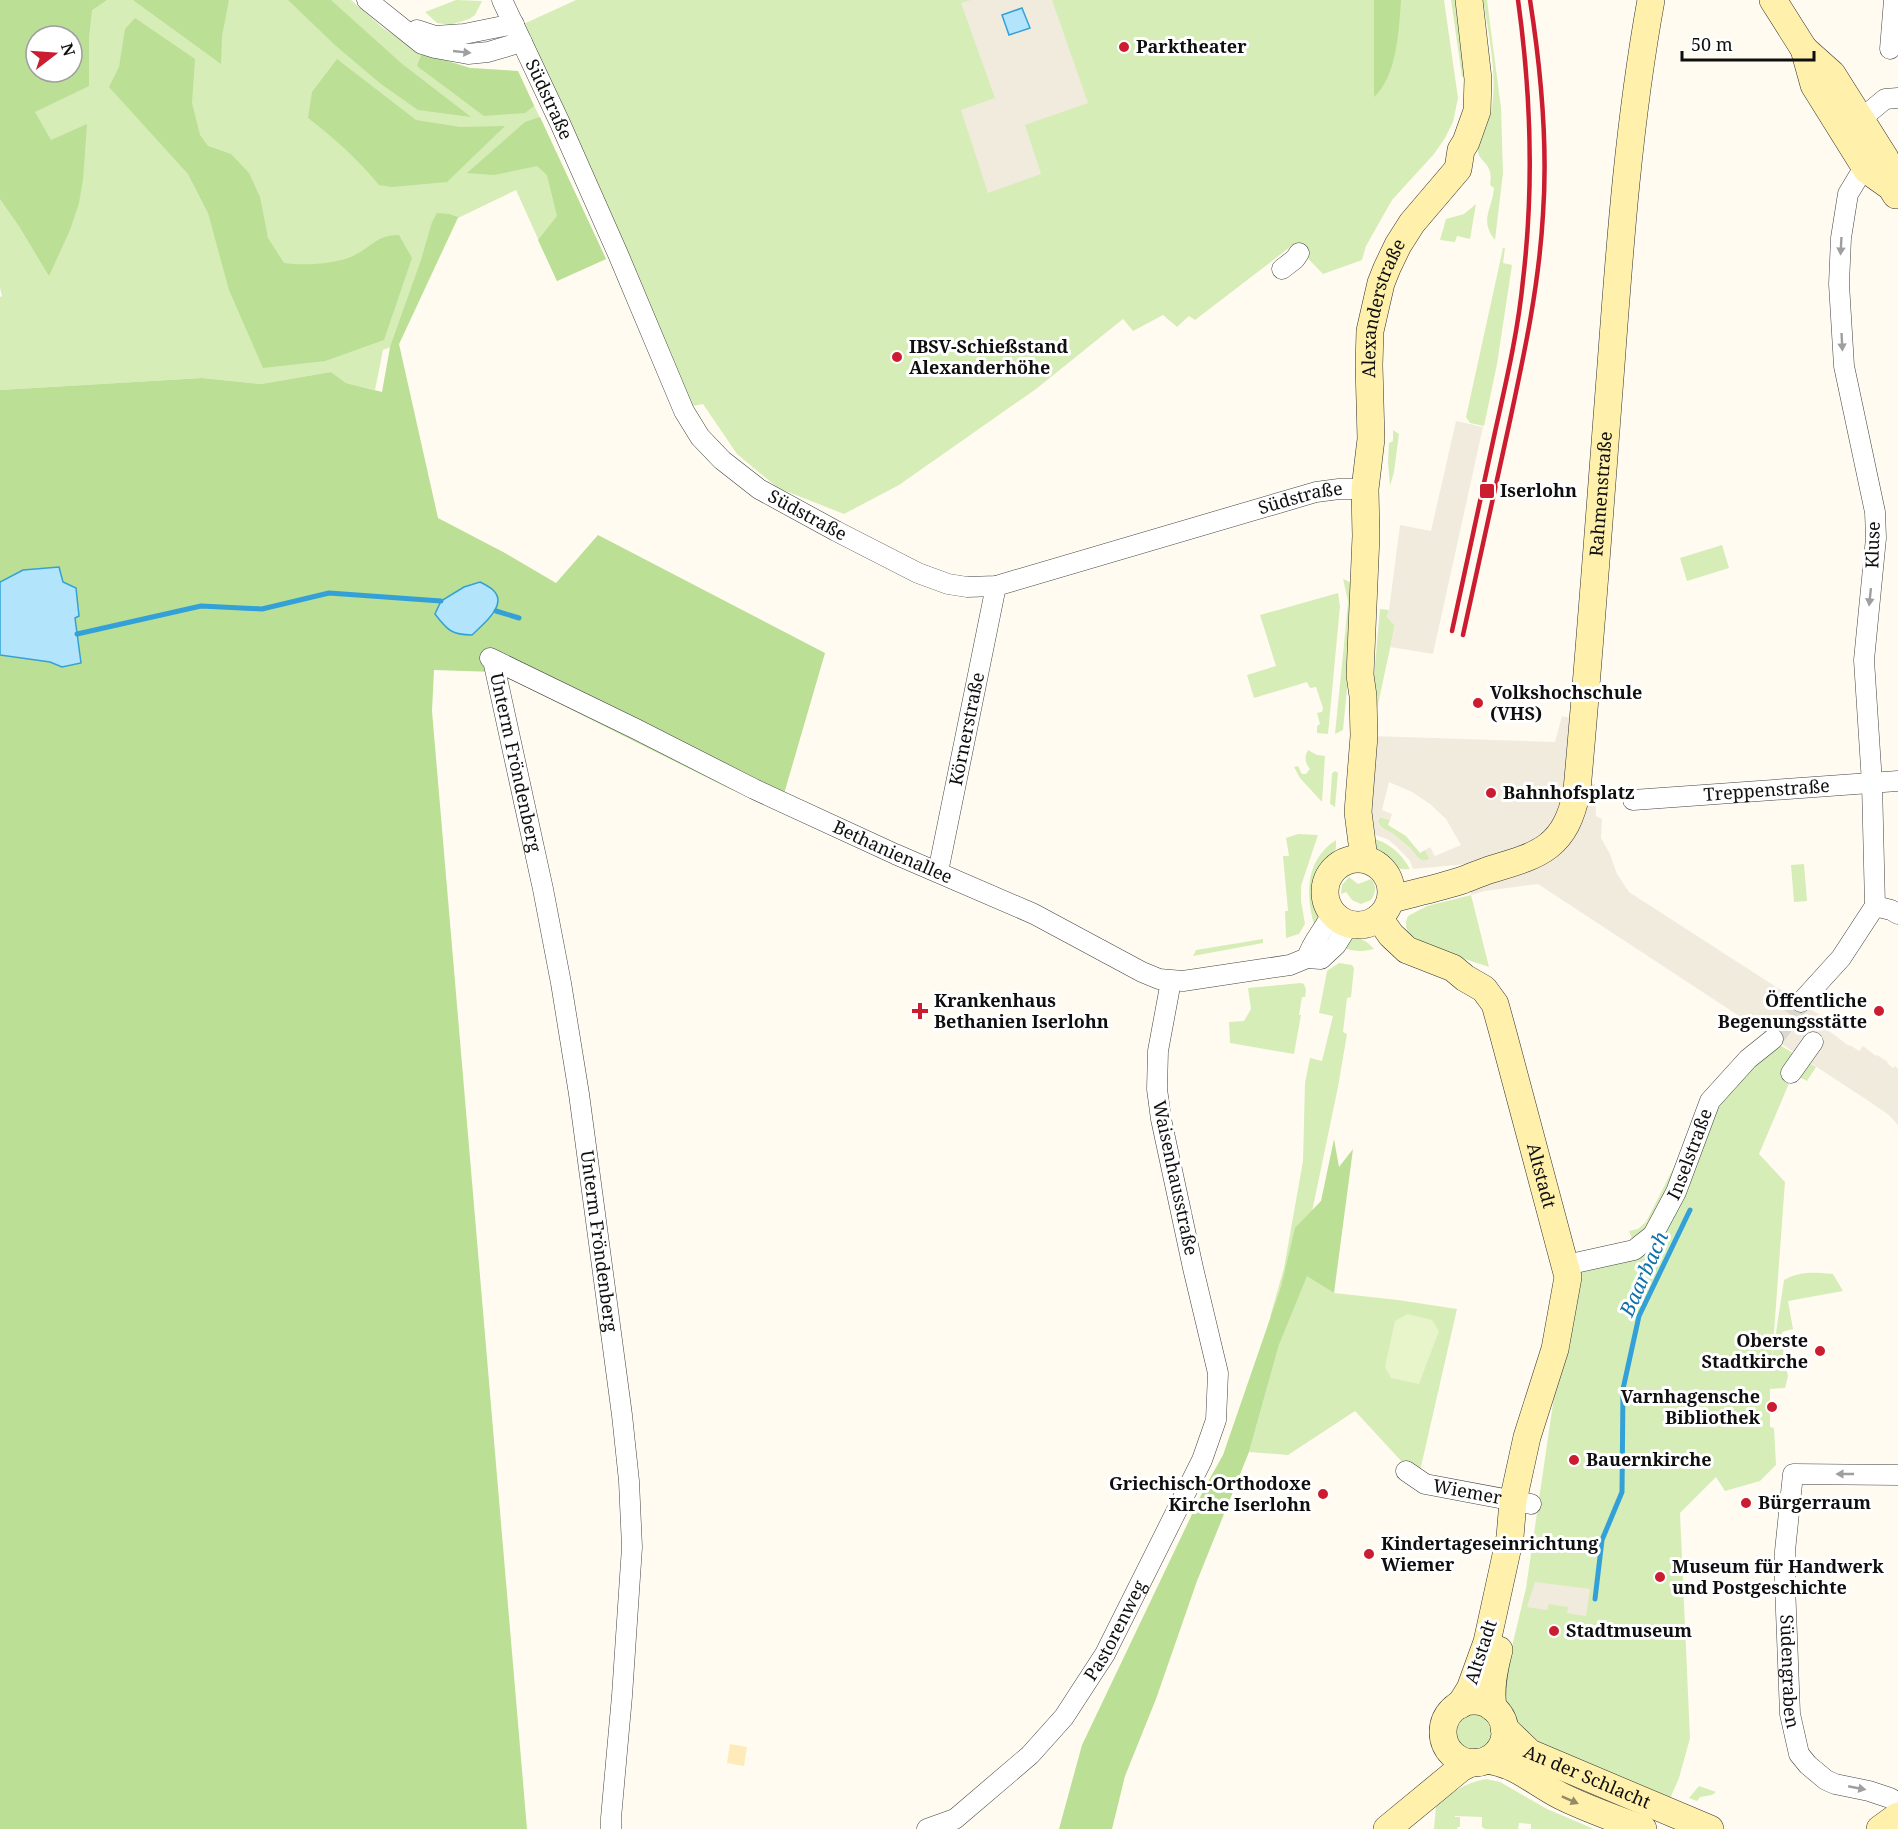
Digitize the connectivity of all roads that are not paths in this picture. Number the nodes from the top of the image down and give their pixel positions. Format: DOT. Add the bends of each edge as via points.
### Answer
graph roads {
  1 [pos="366,0"];
  2 [pos="502,0"];
  3 [pos="1469,0"];
  4 [pos="1636,0"];
  5 [pos="1651,0"];
  6 [pos="1773,0"];
  7 [pos="1894,0"];
  8 [pos="391,21"];
  9 [pos="514,24"];
  10 [pos="522,42"];
  11 [pos="1890,49"];
  12 [pos="1638,69"];
  13 [pos="1898,99"];
  14 [pos="1849,120"];
  15 [pos="1867,170"];
  16 [pos="1895,192"];
  17 [pos="1299,253"];
  18 [pos="1281,269"];
  19 [pos="1365,489"];
  20 [pos="996,586"];
  21 [pos="492,659"];
  22 [pos="1898,781"];
  23 [pos="1872,783"];
  24 [pos="1633,800"];
  25 [pos="1355,861"];
  26 [pos="938,872"];
  27 [pos="1875,906"];
  28 [pos="1367,909"];
  29 [pos="1898,914"];
  30 [pos="1170,981"];
  31 [pos="1801,1002"];
  32 [pos="1773,1039"];
  33 [pos="1813,1041"];
  34 [pos="1791,1073"];
  35 [pos="1566,1265"];
  36 [pos="1218,1373"];
  37 [pos="1406,1471"];
  38 [pos="1898,1474"];
  39 [pos="1522,1503"];
  40 [pos="1460,1705"];
  41 [pos="1499,1718"];
  42 [pos="1446,1742"];
  43 [pos="1480,1761"];
  44 [pos="1898,1803"];
  45 [pos="1898,1816"];
  46 [pos="1393,1827"];
  47 [pos="611,1829"];
  48 [pos="927,1829"];
  49 [pos="1643,1829"];
  50 [pos="1710,1829"];
  51 [pos="1880,1829"];
  1 -- 8 [label="street"];
  2 -- 9 [label="street, Südstraße"];
  3 -- 19 [label="main road, Alexanderstraße" via="1478,79 1477,111 1466,142 1442,162 1397,214 1366,276 1354,365 1356,439"];
  4 -- 12 [label="main road, Rahmenstraße"];
  5 -- 12 [label="main road, Rahmenstraße"];
  6 -- 14 [label="main road"];
  7 -- 11 [label="street"];
  8 -- 9 [label="street" via="435,36"];
  8 -- 10 [label="street, one-way" via="422,44 468,54"];
  9 -- 10 [label="street, Südstraße"];
  10 -- 20 [label="street, Südstraße" via="684,411 700,437 759,489 918,573 948,584"];
  12 -- 28 [label="main road, Rahmenstraße" via="1622,210 1575,805 1565,828 1547,848 1527,859 1489,870 1446,870"];
  13 -- 14 [label="street" via="1885,99"];
  14 -- 15 [label="main road"];
  14 -- 16 [label="main road" via="1885,158"];
  15 -- 16 [label="main road"];
  15 -- 23 [label="street, Kluse, one-way" via="1860,174 1848,194 1839,284 1844,366 1875,512 1864,660"];
  17 -- 18 [label="street"];
  19 -- 20 [label="street, Südstraße" via="1316,492"];
  19 -- 25 [label="main road, Alexanderstraße" via="1360,675 1364,736"];
  20 -- 26 [label="street, Körnerstraße"];
  21 -- 26 [label="street, Bethanienallee" via="754,789"];
  21 -- 47 [label="street, Unterm Fröndenberg" via="561,983 622,1415 632,1547"];
  22 -- 23 [label="street, Treppenstraße"];
  23 -- 24 [label="street, Treppenstraße"];
  23 -- 27 [label="street, Kluse"];
  25 -- 28 [label="main road" via="1378,866"];
  25 -- 28 [label="main road" via="1336,867 1327,881 1326,898"];
  26 -- 30 [label="street, Bethanienallee" via="1060,926 1142,972"];
  27 -- 29 [label="street"];
  27 -- 31 [label="street" via="1841,958"];
  28 -- 30 [label="street, Bethanienallee" via="1324,928 1312,944 1308,958 1298,962"];
  28 -- 35 [label="main road, Altstadt" via="1379,946 1393,959 1449,977 1465,978 1484,989 1495,1004"];
  30 -- 36 [label="street, Waisenhausstraße" via="1158,1051 1157,1089 1190,1257"];
  32 -- 35 [label="street, Inselstraße" via="1748,1059 1710,1101 1676,1192 1653,1235 1634,1250"];
  33 -- 34 [label="street"];
  35 -- 39 [label="main road, Altstadt" via="1564,1304"];
  36 -- 48 [label="street, Pastorenweg" via="1216,1420 1202,1460 1105,1654 1064,1717 1030,1755 956,1819"];
  37 -- 39 [label="street, Wiemer" via="1425,1484"];
  38 -- 44 [label="street, Südengraben, one-way" via="1793,1474 1785,1551 1790,1714 1799,1754 1826,1780"];
  39 -- 40 [label="main road, Altstadt" via="1510,1537 1487,1641"];
  39 -- 41 [label="main road, Altstadt" via="1516,1594 1493,1678 1491,1697"];
  40 -- 41 [label="main road" via="1475,1701 1486,1704"];
  40 -- 42 [label="main road" via="1446,1720"];
  41 -- 43 [label="main road" via="1504,1738 1501,1747"];
  41 -- 50 [label="main road, An der Schlacht" via="1530,1753"];
  42 -- 43 [label="main road" via="1458,1758"];
  42 -- 46 [label="main road" via="1442,1754 1409,1792"];
  43 -- 46 [label="main road" via="1461,1768"];
  43 -- 49 [label="main road, An der Schlacht, one-way" via="1503,1762 1560,1796"];
  45 -- 51 [label="main road"];
}
